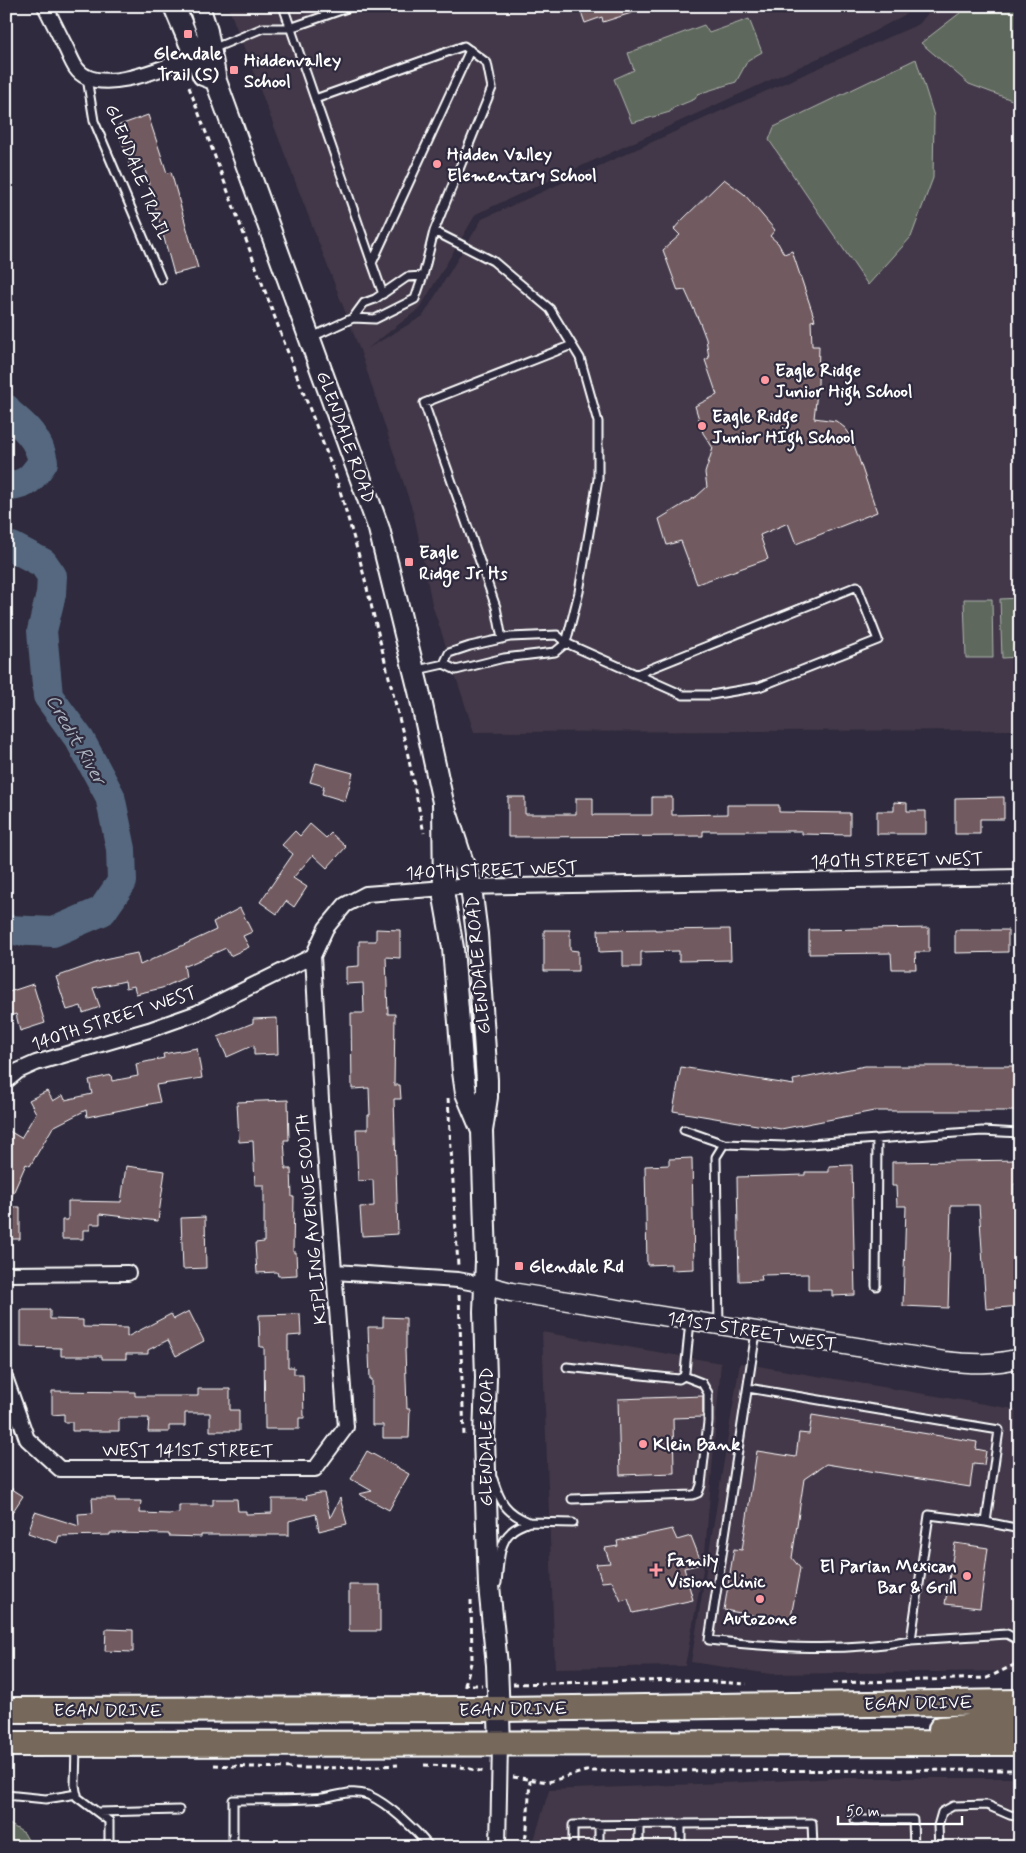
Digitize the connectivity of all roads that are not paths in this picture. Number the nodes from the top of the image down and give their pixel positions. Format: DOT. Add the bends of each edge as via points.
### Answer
graph roads {
  1 [pos="45,6"];
  2 [pos="174,6"];
  3 [pos="199,6"];
  4 [pos="283,6"];
  5 [pos="353,6"];
  6 [pos="290,28"];
  7 [pos="470,50"];
  8 [pos="198,55"];
  9 [pos="87,78"];
  10 [pos="315,99"];
  11 [pos="434,231"];
  12 [pos="372,263"];
  13 [pos="423,276"];
  14 [pos="161,279"];
  15 [pos="383,294"];
  16 [pos="353,318"];
  17 [pos="310,338"];
  18 [pos="572,345"];
  19 [pos="502,639"];
  20 [pos="566,643"];
  21 [pos="444,664"];
  22 [pos="414,671"];
  23 [pos="637,674"];
  24 [pos="443,802"];
  25 [pos="1020,877"];
  26 [pos="471,887"];
  27 [pos="444,888"];
  28 [pos="313,956"];
  29 [pos="6,1081"];
  30 [pos="684,1130"];
  31 [pos="482,1131"];
  32 [pos="1020,1133"];
  33 [pos="877,1139"];
  34 [pos="724,1144"];
  35 [pos="335,1272"];
  36 [pos="128,1273"];
  37 [pos="6,1274"];
  38 [pos="485,1286"];
  39 [pos="876,1286"];
  40 [pos="690,1320"];
  41 [pos="718,1325"];
  42 [pos="756,1331"];
  43 [pos="1020,1358"];
  44 [pos="567,1367"];
  45 [pos="684,1376"];
  46 [pos="6,1380"];
  47 [pos="748,1388"];
  48 [pos="474,1440"];
  49 [pos="315,1469"];
  50 [pos="572,1499"];
  51 [pos="529,1522"];
  52 [pos="986,1522"];
  53 [pos="573,1523"];
  54 [pos="1020,1529"];
  55 [pos="492,1623"];
  56 [pos="911,1640"];
  57 [pos="1020,1641"];
  58 [pos="1020,1702"];
  59 [pos="499,1709"];
  60 [pos="6,1710"];
  61 [pos="1020,1721"];
  62 [pos="500,1743"];
  63 [pos="1020,1743"];
  64 [pos="6,1744"];
  65 [pos="76,1744"];
  66 [pos="752,1744"];
  67 [pos="77,1794"];
  68 [pos="6,1795"];
  69 [pos="179,1810"];
  70 [pos="98,1812"];
  71 [pos="1020,1817"];
  72 [pos="855,1820"];
  73 [pos="639,1824"];
  74 [pos="681,1824"];
  75 [pos="599,1825"];
  76 [pos="109,1847"];
  77 [pos="300,1847"];
  78 [pos="430,1847"];
  79 [pos="498,1847"];
  80 [pos="573,1847"];
  81 [pos="599,1847"];
  82 [pos="639,1847"];
  83 [pos="681,1847"];
  84 [pos="812,1847"];
  85 [pos="914,1847"];
  86 [pos="939,1847"];
  1 -- 9 [label="street" via="76,70"];
  2 -- 8 [label="main road, GLENDALE ROAD"];
  3 -- 8 [label="main road, GLENDALE ROAD" via="207,31"];
  4 -- 6 [label="lane"];
  5 -- 6 [label="lane"];
  6 -- 8 [label="lane" via="263,28"];
  6 -- 10 [label="lane"];
  7 -- 10 [label="lane" via="464,46"];
  7 -- 11 [label="lane" via="487,63 492,88"];
  7 -- 12 [label="lane"];
  8 -- 9 [label="street, GLENDALE TRAIL" via="118,81"];
  8 -- 17 [label="main road, GLENDALE ROAD" via="203,75 216,80"];
  9 -- 14 [label="lane, GLENDALE TRAIL" via="94,120"];
  10 -- 12 [label="lane"];
  11 -- 13 [label="lane"];
  11 -- 18 [label="lane" via="493,261 550,310"];
  12 -- 15 [label="lane"];
  13 -- 15 [label="lane" via="407,277"];
  13 -- 16 [label="lane" via="416,299 375,319"];
  15 -- 16 [label="lane" via="364,303"];
  16 -- 17 [label="lane"];
  17 -- 22 [label="main road, GLENDALE ROAD" via="379,530"];
  18 -- 19 [label="lane" via="424,403 496,608"];
  18 -- 20 [label="lane" via="580,358 598,422 598,479 579,592"];
  19 -- 20 [label="lane" via="557,635"];
  19 -- 21 [label="lane" via="449,653"];
  20 -- 21 [label="lane" via="554,652 504,658 456,670"];
  20 -- 23 [label="lane"];
  21 -- 22 [label="lane"];
  22 -- 24 [label="main road, GLENDALE ROAD"];
  23 -- 23 [label="lane" via="683,695 711,695 759,686 878,640 856,586"];
  24 -- 26 [label="main road, GLENDALE ROAD"];
  24 -- 27 [label="main road, GLENDALE ROAD"];
  25 -- 26 [label="street, 140TH STREET WEST"];
  26 -- 27 [label="street, 140TH STREET WEST"];
  26 -- 31 [label="main road, GLENDALE ROAD" via="487,1080"];
  27 -- 28 [label="street, 140TH STREET WEST" via="366,894 345,905 326,928"];
  27 -- 31 [label="main road, GLENDALE ROAD" via="453,948 466,1093"];
  28 -- 29 [label="street, 140TH STREET WEST" via="196,1013 150,1030 36,1063"];
  28 -- 35 [label="street, KIPLING AVENUE SOUTH"];
  30 -- 34 [label="lane"];
  31 -- 38 [label="main road, GLENDALE ROAD"];
  32 -- 33 [label="lane" via="982,1131"];
  33 -- 34 [label="lane" via="784,1146"];
  33 -- 39 [label="lane"];
  34 -- 41 [label="lane" via="716,1158"];
  35 -- 38 [label="street" via="458,1280"];
  35 -- 49 [label="street, KIPLING AVENUE SOUTH" via="346,1427"];
  36 -- 37 [label="street"];
  38 -- 40 [label="street, 141ST STREET WEST"];
  38 -- 48 [label="main road, GLENDALE ROAD" via="486,1378"];
  40 -- 41 [label="street, 141ST STREET WEST"];
  40 -- 45 [label="lane"];
  41 -- 42 [label="street, 141ST STREET WEST"];
  42 -- 43 [label="street, 141ST STREET WEST" via="970,1364 993,1364"];
  42 -- 47 [label="lane"];
  44 -- 45 [label="lane" via="679,1379"];
  45 -- 50 [label="lane" via="702,1383 708,1393 708,1422 698,1493"];
  46 -- 49 [label="street, WEST 141ST STREET" via="27,1439 60,1469"];
  47 -- 52 [label="lane" via="998,1430"];
  47 -- 56 [label="lane" via="709,1640 824,1647"];
  48 -- 51 [label="lane" via="486,1453 502,1503 511,1514"];
  48 -- 55 [label="main road, GLENDALE ROAD"];
  51 -- 53 [label="lane"];
  51 -- 55 [label="lane" via="511,1531 505,1539"];
  52 -- 54 [label="lane"];
  52 -- 56 [label="lane" via="929,1515"];
  55 -- 59 [label="main road, GLENDALE ROAD"];
  56 -- 57 [label="lane" via="1007,1634"];
  58 -- 59 [label="highway, EGAN DRIVE"];
  59 -- 60 [label="highway, EGAN DRIVE"];
  59 -- 62 [label="main road, GLENDALE ROAD"];
  61 -- 66 [label="highway"];
  62 -- 65 [label="highway, EGAN DRIVE"];
  62 -- 66 [label="highway, EGAN DRIVE"];
  62 -- 79 [label="street"];
  63 -- 66 [label="highway, EGAN DRIVE"];
  64 -- 65 [label="highway, EGAN DRIVE"];
  65 -- 67 [label="lane"];
  67 -- 68 [label="lane" via="46,1799"];
  67 -- 70 [label="lane"];
  69 -- 70 [label="lane"];
  70 -- 76 [label="lane" via="109,1821"];
  71 -- 86 [label="lane" via="987,1805 952,1806 942,1812 938,1826"];
  72 -- 85 [label="lane" via="914,1820"];
  73 -- 74 [label="lane"];
  73 -- 75 [label="lane"];
  73 -- 82 [label="lane"];
  74 -- 83 [label="lane"];
  74 -- 84 [label="lane" via="812,1823"];
  75 -- 80 [label="lane" via="573,1825"];
  75 -- 81 [label="lane"];
  77 -- 78 [label="lane" via="233,1844 234,1800 324,1798 348,1792 366,1794 411,1827"];
}
